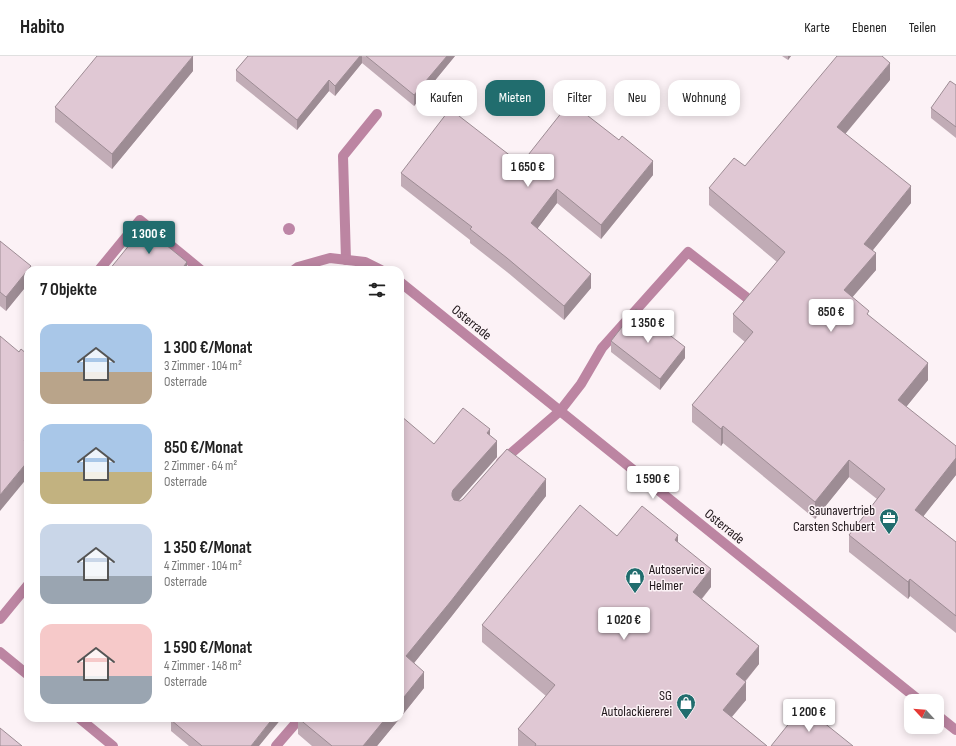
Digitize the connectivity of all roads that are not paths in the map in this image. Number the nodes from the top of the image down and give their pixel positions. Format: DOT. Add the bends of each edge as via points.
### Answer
graph roads {
  1 [pos="377,114"];
  2 [pos="346,260"];
  3 [pos="102,266"];
  4 [pos="196,266"];
  5 [pos="302,266"];
  6 [pos="373,266"];
  7 [pos="404,285"];
  8 [pos="746,297"];
  9 [pos="560,412"];
  10 [pos="497,467"];
  11 [pos="24,590"];
  12 [pos="0,619"];
  13 [pos="0,652"];
  14 [pos="24,672"];
  15 [pos="911,694"];
  16 [pos="944,721"];
  17 [pos="84,722"];
  18 [pos="296,722"];
  19 [pos="956,730"];
  20 [pos="113,746"];
  21 [pos="276,746"];
  1 -- 2 [label="street" via="343,156"];
  2 -- 5 [label="street" via="330,258"];
  2 -- 6 [label="street" via="365,262"];
  3 -- 4 [label="street" via="140,220"];
  7 -- 9 [label="street, Osterrade"];
  8 -- 9 [label="street" via="688,252 602,348 581,384"];
  9 -- 10 [label="street"];
  9 -- 15 [label="street, Osterrade"];
  11 -- 12 [label="street"];
  13 -- 14 [label="street"];
  16 -- 19 [label="street"];
  17 -- 20 [label="street"];
  18 -- 21 [label="street"];
}
